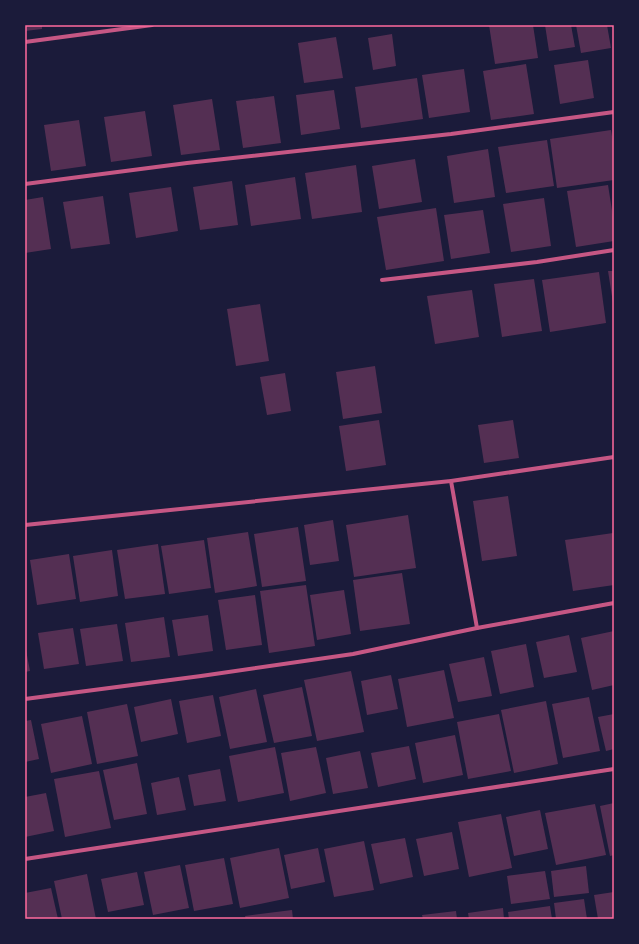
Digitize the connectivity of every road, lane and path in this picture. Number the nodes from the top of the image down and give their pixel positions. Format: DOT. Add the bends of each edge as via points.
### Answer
graph roads {
  1 [pos="152,25"];
  2 [pos="25,42"];
  3 [pos="614,112"];
  4 [pos="25,184"];
  5 [pos="614,250"];
  6 [pos="382,280"];
  7 [pos="614,457"];
  8 [pos="451,481"];
  9 [pos="25,525"];
  10 [pos="614,603"];
  11 [pos="477,628"];
  12 [pos="25,699"];
  13 [pos="614,769"];
  14 [pos="25,859"];
  1 -- 2 [label="street"];
  3 -- 4 [label="street" via="451,134"];
  5 -- 6 [label="street" via="537,262"];
  7 -- 8 [label="street"];
  8 -- 9 [label="street"];
  8 -- 11 [label="street"];
  10 -- 11 [label="street"];
  11 -- 12 [label="street" via="353,654"];
  13 -- 14 [label="street"];
}
